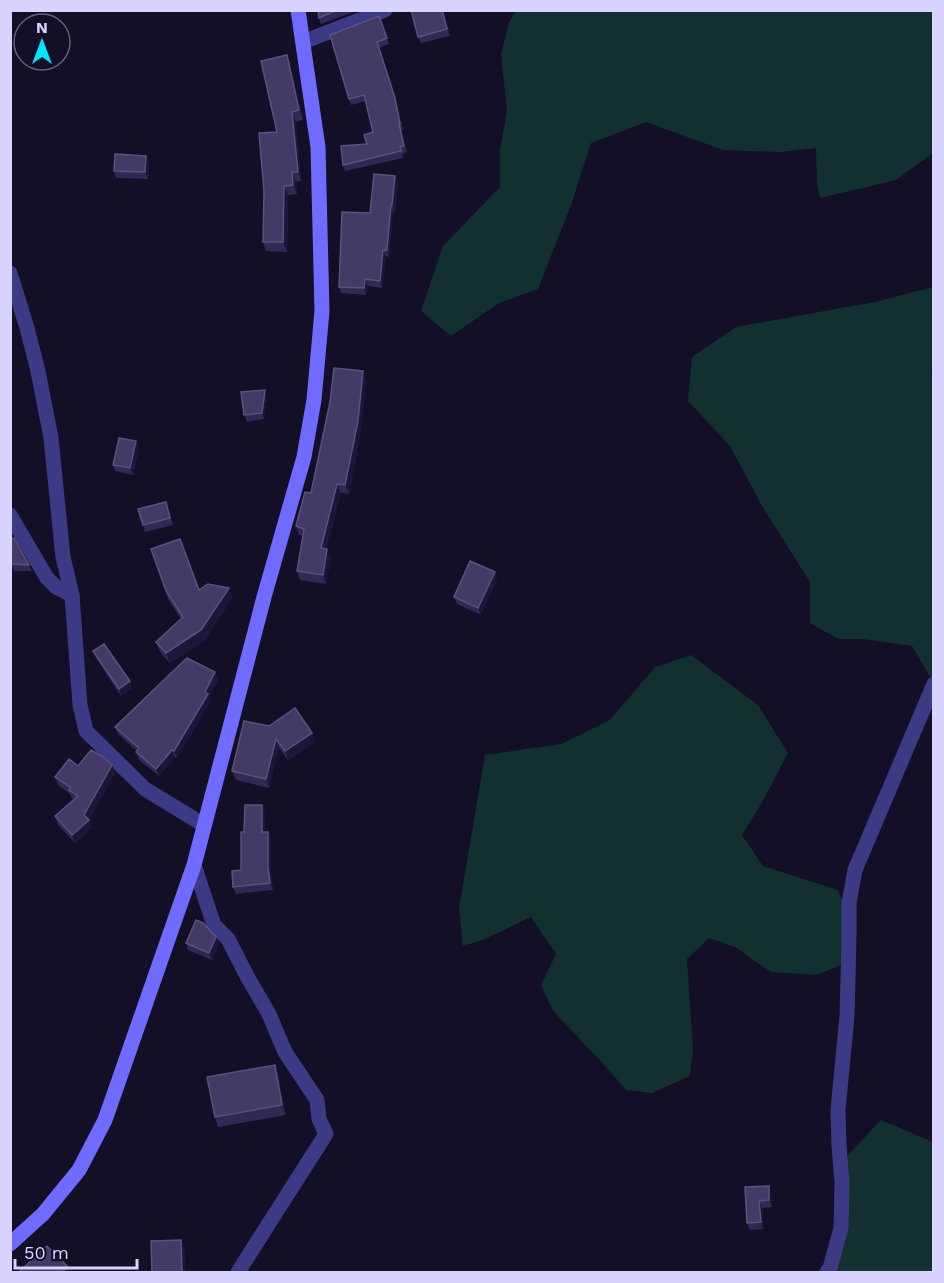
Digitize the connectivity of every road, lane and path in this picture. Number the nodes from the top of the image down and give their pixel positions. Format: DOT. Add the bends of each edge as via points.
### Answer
graph roads {
  1 [pos="298,10"];
  2 [pos="385,10"];
  3 [pos="303,42"];
  4 [pos="10,273"];
  5 [pos="10,515"];
  6 [pos="72,595"];
  7 [pos="933,684"];
  8 [pos="204,825"];
  9 [pos="194,865"];
  10 [pos="10,1244"];
  11 [pos="238,1272"];
  12 [pos="827,1272"];
  1 -- 3 [label="street"];
  2 -- 3 [label="street"];
  3 -- 8 [label="street" via="318,147 322,310 314,400 304,457"];
  4 -- 6 [label="street" via="30,339 51,438 63,557"];
  5 -- 6 [label="street" via="48,578"];
  6 -- 8 [label="street" via="86,731 145,789"];
  7 -- 12 [label="street" via="855,870 849,903 847,1016 838,1110 841,1228"];
  8 -- 9 [label="street"];
  9 -- 10 [label="street" via="105,1120 79,1170 43,1214"];
  9 -- 11 [label="street" via="214,925 228,939 285,1052 318,1100 319,1119 326,1134"];
}
